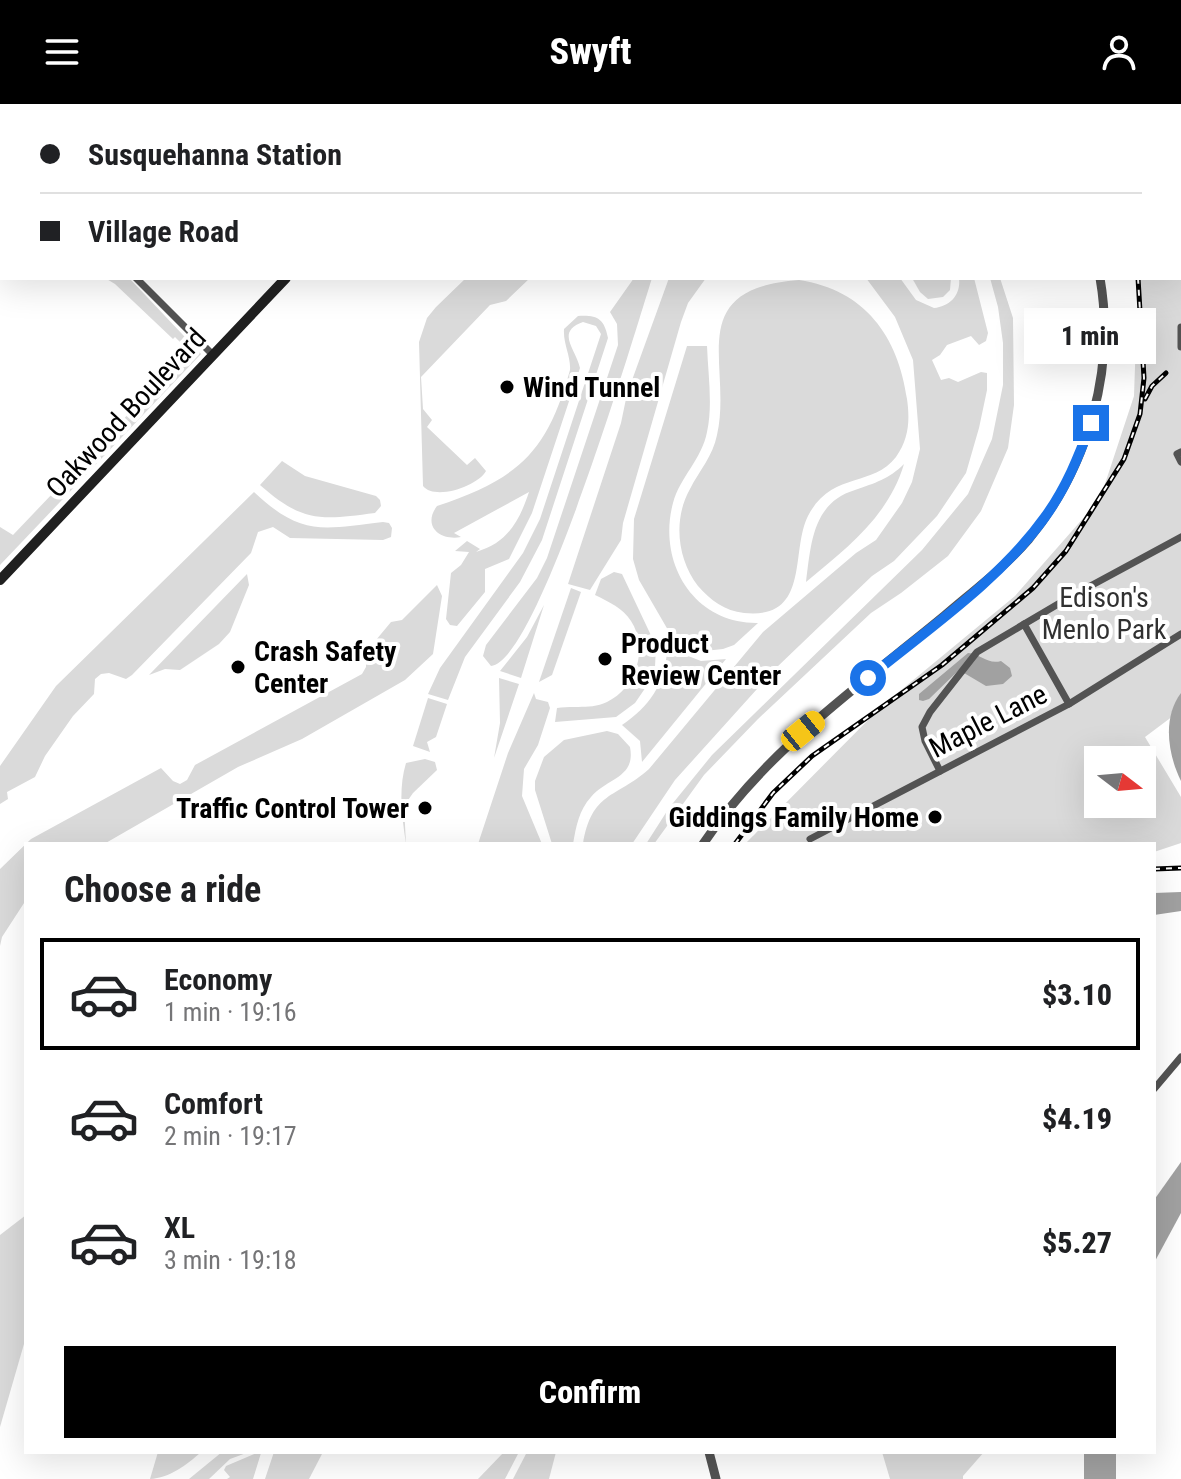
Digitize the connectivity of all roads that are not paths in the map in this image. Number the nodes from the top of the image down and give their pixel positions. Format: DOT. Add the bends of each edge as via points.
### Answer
graph roads {
  1 [pos="138,280"];
  2 [pos="284,280"];
  3 [pos="1100,280"];
  4 [pos="1181,327"];
  5 [pos="1181,347"];
  6 [pos="213,355"];
  7 [pos="1181,537"];
  8 [pos="0,580"];
  9 [pos="1024,624"];
  10 [pos="1181,634"];
  11 [pos="1069,704"];
  12 [pos="940,771"];
  13 [pos="810,839"];
  14 [pos="705,842"];
  15 [pos="1181,1057"];
  16 [pos="1156,1087"];
  17 [pos="710,1454"];
  18 [pos="716,1479"];
  1 -- 6 [label="street"];
  2 -- 6 [label="main road, Oakwood Boulevard"];
  3 -- 14 [label="street" via="1104,334 1099,391 1079,456 1047,515 994,575 776,756"];
  4 -- 5 [label="street"];
  6 -- 8 [label="main road, Oakwood Boulevard"];
  7 -- 9 [label="street"];
  9 -- 11 [label="street"];
  9 -- 12 [label="street" via="977,652 930,712 922,727"];
  10 -- 11 [label="street, Maple Lane"];
  11 -- 12 [label="street, Maple Lane"];
  12 -- 13 [label="street, Maple Lane"];
  15 -- 16 [label="street"];
  17 -- 18 [label="street"];
}
